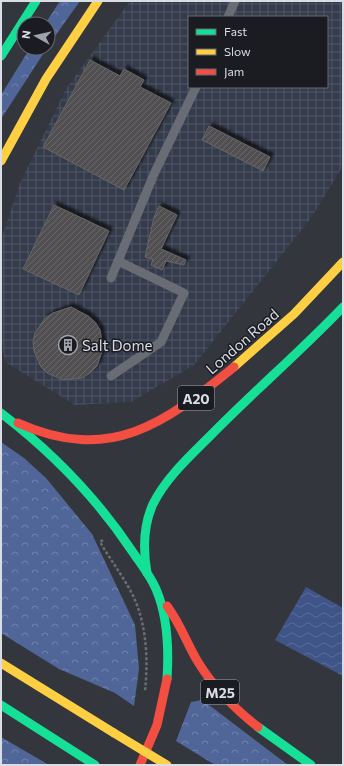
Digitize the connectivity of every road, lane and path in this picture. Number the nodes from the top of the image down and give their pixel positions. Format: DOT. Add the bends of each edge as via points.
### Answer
graph roads {
  1 [pos="36,1"];
  2 [pos="98,1"];
  3 [pos="235,1"];
  4 [pos="228,16"];
  5 [pos="1,56"];
  6 [pos="196,88"];
  7 [pos="1,161"];
  8 [pos="118,261"];
  9 [pos="343,262"];
  10 [pos="111,278"];
  11 [pos="343,307"];
  12 [pos="111,376"];
  13 [pos="1,413"];
  14 [pos="10,419"];
  15 [pos="115,527"];
  16 [pos="147,573"];
  17 [pos="158,594"];
  18 [pos="1,663"];
  19 [pos="144,694"];
  20 [pos="1,705"];
  21 [pos="95,765"];
  22 [pos="140,765"];
  23 [pos="167,765"];
  24 [pos="311,765"];
  1 -- 5 [label="main road"];
  2 -- 7 [label="main road" via="72,37 22,120"];
  3 -- 4 [label="lane"];
  6 -- 8 [label="lane" via="154,174"];
  8 -- 10 [label="lane"];
  8 -- 12 [label="lane" via="184,293 162,342"];
  9 -- 14 [label="main road, London Road / A20" via="314,296 205,392 178,410 134,433 104,440 75,441 39,433"];
  11 -- 16 [label="main road, A20" via="173,474 153,505 147,522 144,551"];
  13 -- 14 [label="main road"];
  14 -- 15 [label="main road" via="50,454 100,506"];
  15 -- 16 [label="main road"];
  15 -- 19 [label="path" via="100,542 135,600 139,612 145,642"];
  16 -- 17 [label="main road"];
  17 -- 22 [label="main road" via="167,632 168,675 165,702 158,726"];
  17 -- 24 [label="main road, M25" via="173,614 202,668 230,702"];
  18 -- 23 [label="main road, bridge"];
  20 -- 21 [label="main road"];
}
